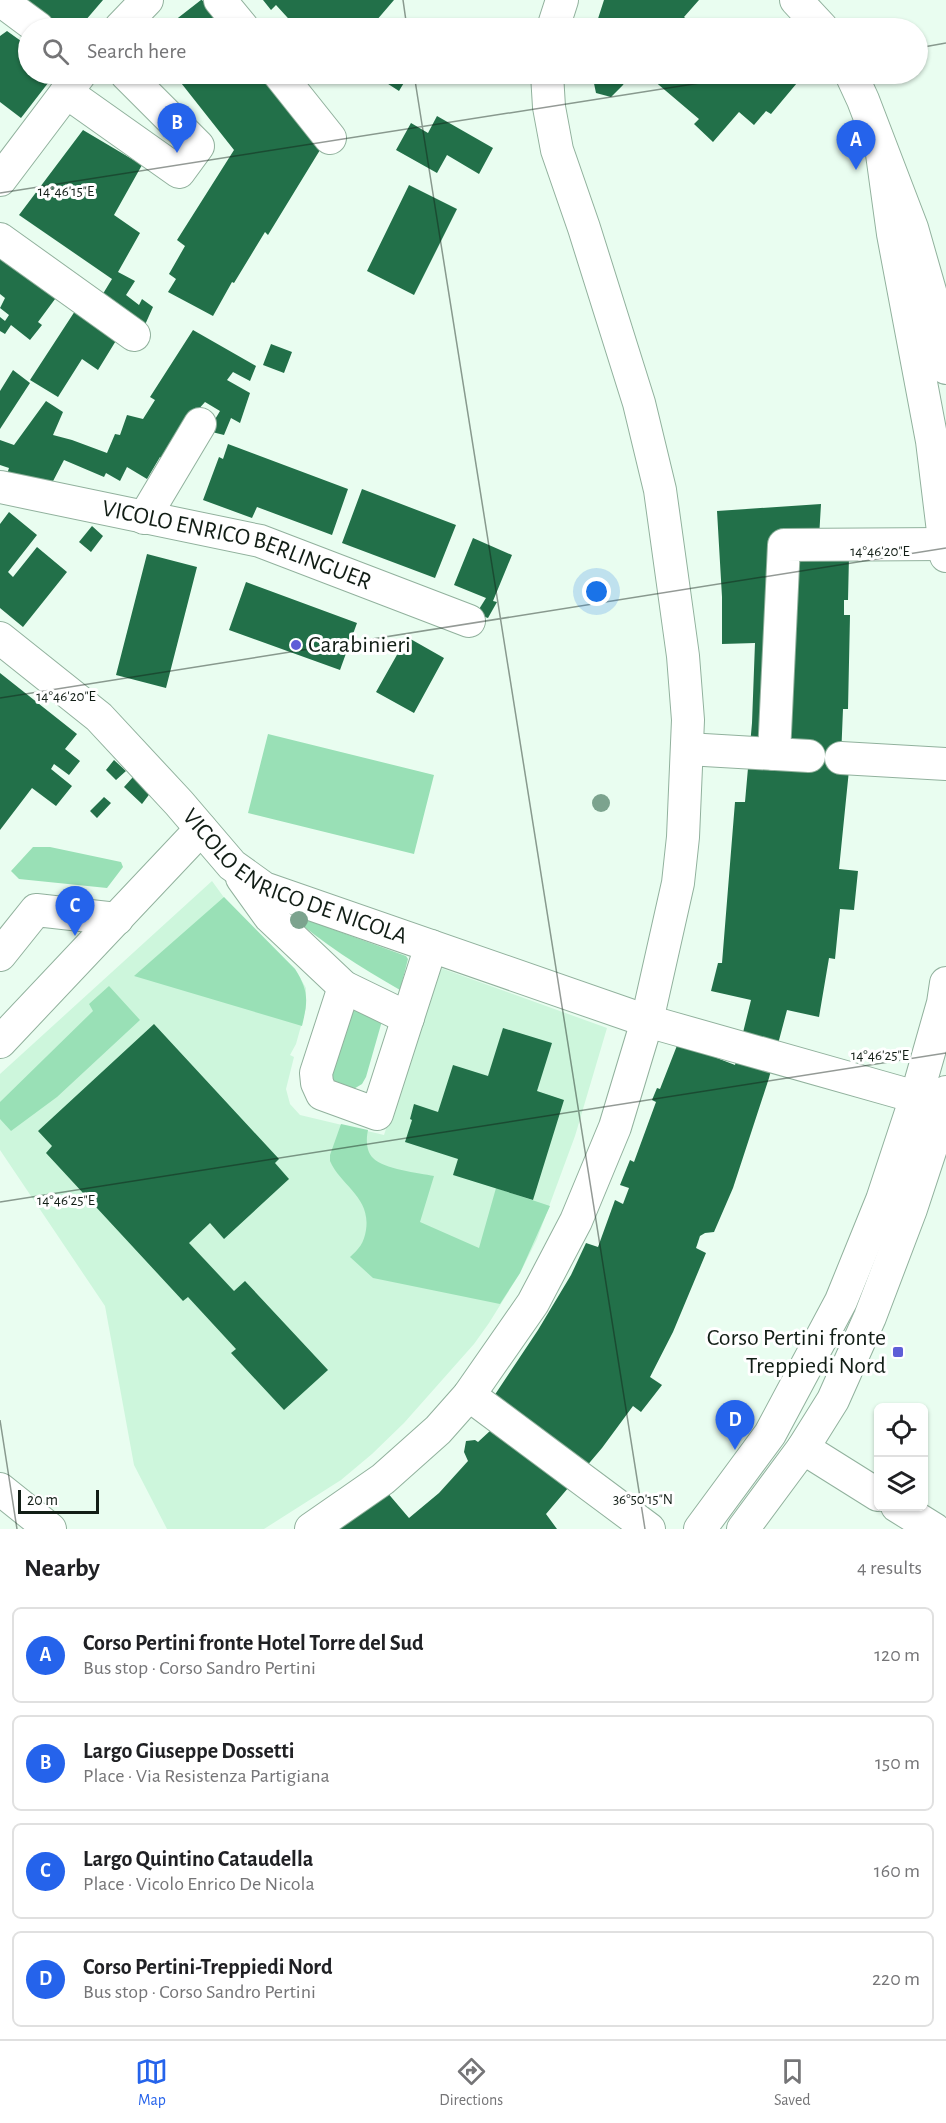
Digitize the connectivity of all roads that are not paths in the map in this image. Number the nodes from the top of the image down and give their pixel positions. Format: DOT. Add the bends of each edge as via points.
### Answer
graph roads {
  1 [pos="147,0"];
  2 [pos="220,0"];
  3 [pos="562,0"];
  4 [pos="796,0"];
  5 [pos="130,18"];
  6 [pos="235,18"];
  7 [pos="556,18"];
  8 [pos="813,18"];
  9 [pos="72,84"];
  10 [pos="74,84"];
  11 [pos="136,84"];
  12 [pos="287,84"];
  13 [pos="548,84"];
  14 [pos="855,84"];
  15 [pos="330,138"];
  16 [pos="882,154"];
  17 [pos="0,180"];
  18 [pos="0,239"];
  19 [pos="134,335"];
  20 [pos="946,368"];
  21 [pos="200,424"];
  22 [pos="0,487"];
  23 [pos="144,518"];
  24 [pos="945,550"];
  25 [pos="469,621"];
  26 [pos="0,638"];
  27 [pos="687,749"];
  28 [pos="774,754"];
  29 [pos="809,756"];
  30 [pos="841,758"];
  31 [pos="946,764"];
  32 [pos="201,829"];
  33 [pos="232,866"];
  34 [pos="117,919"];
  35 [pos="431,946"];
  36 [pos="0,955"];
  37 [pos="946,983"];
  38 [pos="344,987"];
  39 [pos="408,1018"];
  40 [pos="647,1021"];
  41 [pos="0,1042"];
  42 [pos="931,1094"];
  43 [pos="469,1395"];
  44 [pos="803,1448"];
  45 [pos="0,1489"];
  46 [pos="874,1492"];
  47 [pos="905,1511"];
  48 [pos="50,1529"];
  49 [pos="311,1529"];
  50 [pos="649,1529"];
  51 [pos="700,1529"];
  52 [pos="743,1529"];
  53 [pos="934,1529"];
  1 -- 5 [label="street"];
  2 -- 6 [label="street"];
  3 -- 7 [label="street"];
  4 -- 8 [label="street"];
  9 -- 17 [label="street"];
  10 -- 11 [label="street" via="179,172 198,146"];
  12 -- 15 [label="street"];
  13 -- 27 [label="street" via="557,150 639,403 660,490 683,656"];
  14 -- 16 [label="street"];
  16 -- 20 [label="street" via="912,228"];
  16 -- 24 [label="street" via="932,441"];
  18 -- 19 [label="street"];
  21 -- 23 [label="street"];
  22 -- 23 [label="street, VICOLO ENRICO BERLINGUER"];
  23 -- 25 [label="street, VICOLO ENRICO BERLINGUER" via="260,541"];
  24 -- 28 [label="street" via="784,545"];
  26 -- 32 [label="street, VICOLO ENRICO DE NICOLA" via="99,717"];
  27 -- 28 [label="street"];
  27 -- 40 [label="street" via="678,883"];
  28 -- 29 [label="street"];
  30 -- 31 [label="street"];
  32 -- 33 [label="street, VICOLO ENRICO DE NICOLA"];
  32 -- 34 [label="street"];
  33 -- 35 [label="street, VICOLO ENRICO DE NICOLA" via="264,888"];
  33 -- 38 [label="street" via="270,917"];
  34 -- 36 [label="street" via="36,910"];
  34 -- 41 [label="street"];
  35 -- 39 [label="street"];
  35 -- 40 [label="street, VICOLO ENRICO DE NICOLA"];
  37 -- 42 [label="street"];
  38 -- 39 [label="street"];
  38 -- 39 [label="street" via="316,1073 322,1094 377,1114"];
  40 -- 42 [label="street, VICOLO ENRICO DE NICOLA"];
  40 -- 43 [label="street" via="615,1127 576,1221 533,1303"];
  42 -- 44 [label="street" via="935,1136 912,1209 833,1400"];
  42 -- 51 [label="street" via="841,1300 770,1434"];
  43 -- 49 [label="street" via="438,1430 383,1479"];
  43 -- 50 [label="street"];
  44 -- 46 [label="street"];
  44 -- 52 [label="street"];
  45 -- 48 [label="street"];
  47 -- 53 [label="street"];
}
